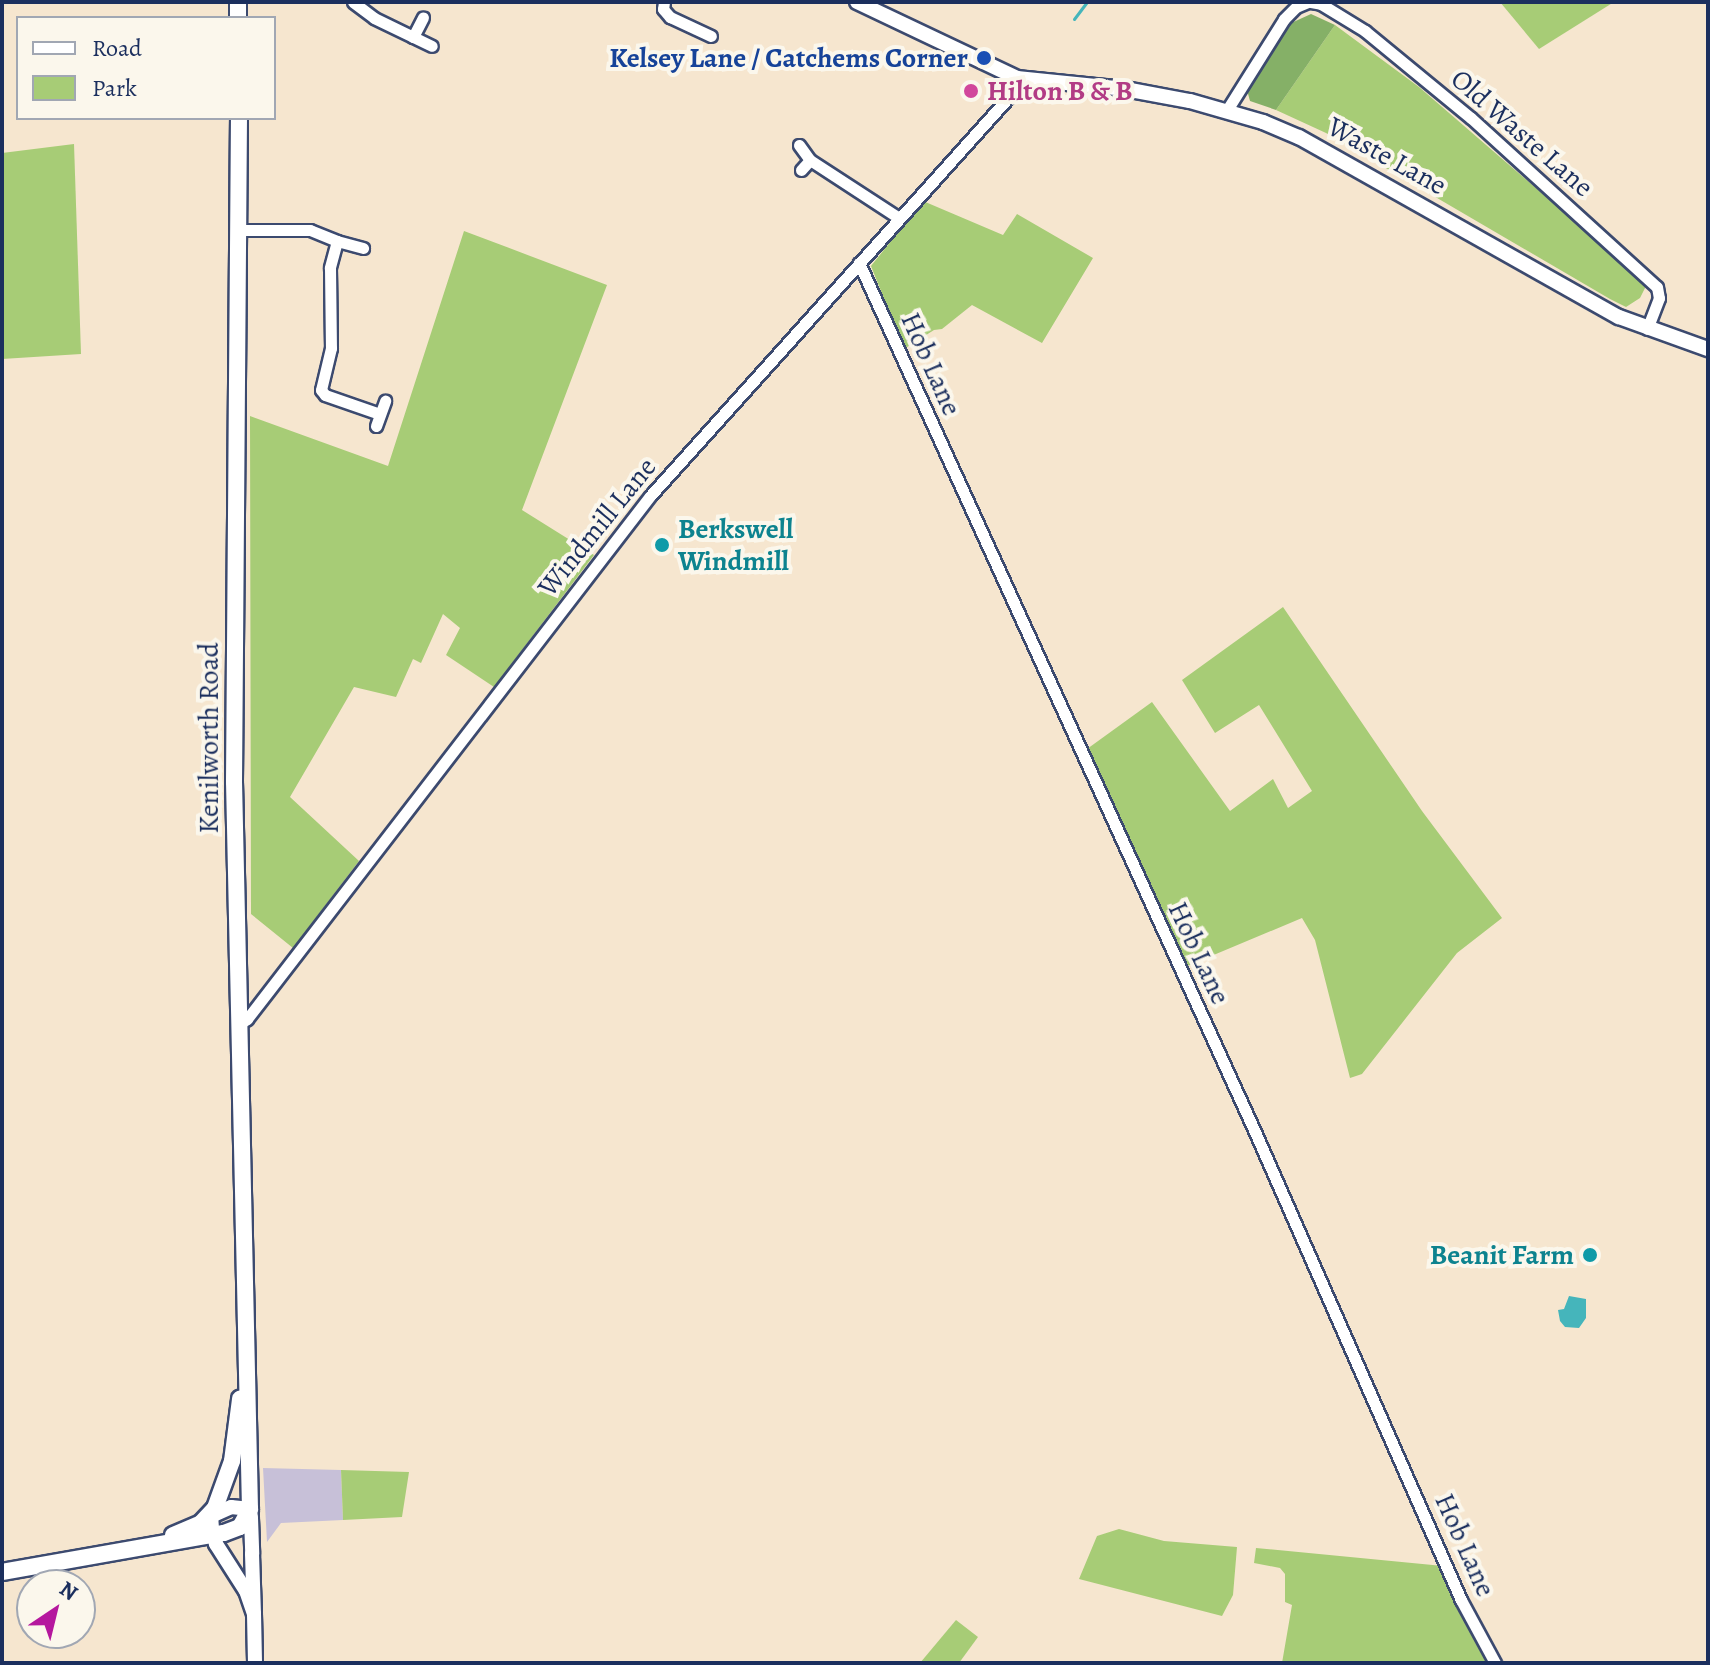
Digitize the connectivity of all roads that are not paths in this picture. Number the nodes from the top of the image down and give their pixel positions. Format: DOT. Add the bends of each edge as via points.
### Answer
graph roads {
  1 [pos="353,2"];
  2 [pos="664,2"];
  3 [pos="857,2"];
  4 [pos="1310,2"];
  5 [pos="704,16"];
  6 [pos="423,17"];
  7 [pos="698,30"];
  8 [pos="711,36"];
  9 [pos="413,37"];
  10 [pos="432,46"];
  11 [pos="1017,78"];
  12 [pos="1227,110"];
  13 [pos="239,120"];
  14 [pos="799,145"];
  15 [pos="899,218"];
  16 [pos="238,230"];
  17 [pos="337,241"];
  18 [pos="363,248"];
  19 [pos="859,263"];
  20 [pos="1647,329"];
  21 [pos="1708,349"];
  22 [pos="385,401"];
  23 [pos="237,1025"];
  24 [pos="247,1357"];
  25 [pos="250,1509"];
  26 [pos="211,1516"];
  27 [pos="213,1535"];
  28 [pos="192,1538"];
  29 [pos="141,1545"];
  30 [pos="228,1562"];
  31 [pos="2,1572"];
  32 [pos="254,1614"];
  33 [pos="255,1663"];
  34 [pos="1495,1663"];
  1 -- 9 [label="street"];
  2 -- 7 [label="street" via="670,17"];
  3 -- 11 [label="main road, Waste Lane"];
  4 -- 12 [label="street, Old Waste Lane" via="1284,19"];
  4 -- 20 [label="street, Old Waste Lane" via="1344,16 1400,60 1648,278 1659,298"];
  5 -- 7 [label="street"];
  6 -- 9 [label="street"];
  7 -- 8 [label="street"];
  9 -- 10 [label="street"];
  11 -- 12 [label="main road, Waste Lane" via="1125,89"];
  11 -- 15 [label="street, Windmill Lane" via="1008,98"];
  12 -- 20 [label="main road, Waste Lane" via="1299,137 1557,285"];
  13 -- 16 [label="highway, Kenilworth Road"];
  14 -- 15 [label="street" via="806,165"];
  15 -- 19 [label="street, Windmill Lane"];
  16 -- 17 [label="street" via="310,230"];
  16 -- 23 [label="highway, Kenilworth Road"];
  17 -- 18 [label="street"];
  17 -- 22 [label="street" via="330,268 331,348 321,390 378,420"];
  19 -- 23 [label="street, Windmill Lane" via="650,496 247,1019"];
  19 -- 34 [label="street, Hob Lane" via="1255,1132 1461,1600"];
  20 -- 21 [label="main road, Waste Lane"];
  23 -- 24 [label="highway, Kenilworth Road"];
  24 -- 25 [label="highway"];
  24 -- 26 [label="highway" via="232,1461"];
  25 -- 26 [label="main road" via="231,1507"];
  25 -- 27 [label="highway" via="235,1530"];
  25 -- 32 [label="main road"];
  26 -- 27 [label="main road"];
  26 -- 29 [label="highway"];
  27 -- 28 [label="highway"];
  27 -- 30 [label="main road"];
  28 -- 29 [label="highway"];
  28 -- 30 [label="main road"];
  29 -- 31 [label="highway"];
  30 -- 32 [label="main road"];
  32 -- 33 [label="main road"];
}
